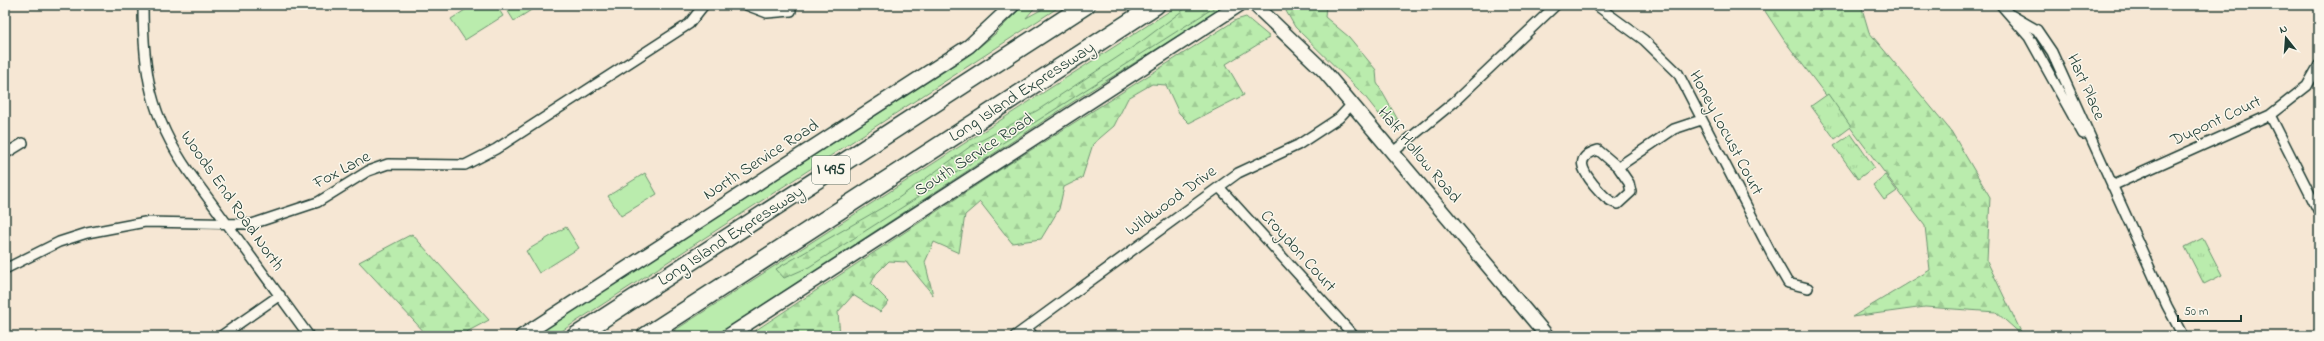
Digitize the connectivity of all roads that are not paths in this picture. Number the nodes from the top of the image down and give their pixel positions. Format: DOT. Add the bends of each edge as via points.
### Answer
graph roads {
  1 [pos="143,5"];
  2 [pos="704,5"];
  3 [pos="746,5"];
  4 [pos="1013,5"];
  5 [pos="1086,5"];
  6 [pos="1156,5"];
  7 [pos="1239,5"];
  8 [pos="1255,5"];
  9 [pos="1556,5"];
  10 [pos="1596,5"];
  11 [pos="2001,5"];
  12 [pos="791,11"];
  13 [pos="2011,15"];
  14 [pos="2319,65"];
  15 [pos="1352,104"];
  16 [pos="2270,115"];
  17 [pos="1701,120"];
  18 [pos="23,143"];
  19 [pos="1393,152"];
  20 [pos="5,154"];
  21 [pos="1618,167"];
  22 [pos="2112,186"];
  23 [pos="1219,187"];
  24 [pos="2319,212"];
  25 [pos="228,224"];
  26 [pos="5,270"];
  27 [pos="1808,288"];
  28 [pos="280,295"];
  29 [pos="1027,328"];
  30 [pos="221,336"];
  31 [pos="309,336"];
  32 [pos="522,336"];
  33 [pos="576,336"];
  34 [pos="646,336"];
  35 [pos="728,336"];
  36 [pos="1015,336"];
  37 [pos="1033,336"];
  38 [pos="1354,336"];
  39 [pos="1547,336"];
  40 [pos="2184,336"];
  1 -- 25 [label="street, Woods End Road North" via="145,64 150,97 174,150"];
  2 -- 25 [label="street, Fox Lane" via="689,24 496,149 465,165 388,164 368,172 318,202 252,224"];
  3 -- 12 [label="street" via="767,13"];
  4 -- 32 [label="main road, North Service Road" via="969,46"];
  5 -- 33 [label="highway, Long Island Expressway / I 495"];
  6 -- 34 [label="highway, Long Island Expressway / I 495"];
  7 -- 35 [label="main road, South Service Road"];
  8 -- 15 [label="main road, Half Hollow Road" via="1324,71"];
  9 -- 19 [label="street" via="1459,98"];
  10 -- 17 [label="street, Honey Locust Court" via="1665,58 1678,73 1692,97"];
  11 -- 13 [label="street, Hart Place"];
  13 -- 22 [label="street, Hart Place" via="2038,51"];
  13 -- 22 [label="street, Hart Place" via="2037,30 2052,52"];
  14 -- 16 [label="street, Dupont Court" via="2307,86"];
  15 -- 19 [label="main road, Half Hollow Road"];
  15 -- 23 [label="street, Wildwood Drive" via="1339,118 1298,145 1238,173"];
  16 -- 22 [label="street, Dupont Court"];
  16 -- 24 [label="street"];
  17 -- 21 [label="street" via="1674,129"];
  17 -- 27 [label="street, Honey Locust Court" via="1788,283"];
  18 -- 20 [label="street"];
  19 -- 39 [label="main road, Half Hollow Road"];
  21 -- 21 [label="street" via="1598,150 1589,152 1582,165 1584,173 1609,202 1618,204 1631,192"];
  22 -- 40 [label="street, Hart Place" via="2167,306"];
  23 -- 29 [label="street, Wildwood Drive"];
  23 -- 38 [label="street, Croydon Court"];
  25 -- 26 [label="street, Fox Lane" via="145,222 113,227 59,242"];
  25 -- 28 [label="street, Woods End Road North"];
  28 -- 30 [label="street"];
  28 -- 31 [label="street, Woods End Road North"];
  29 -- 36 [label="street, Wildwood Drive"];
  29 -- 37 [label="street"];
}
